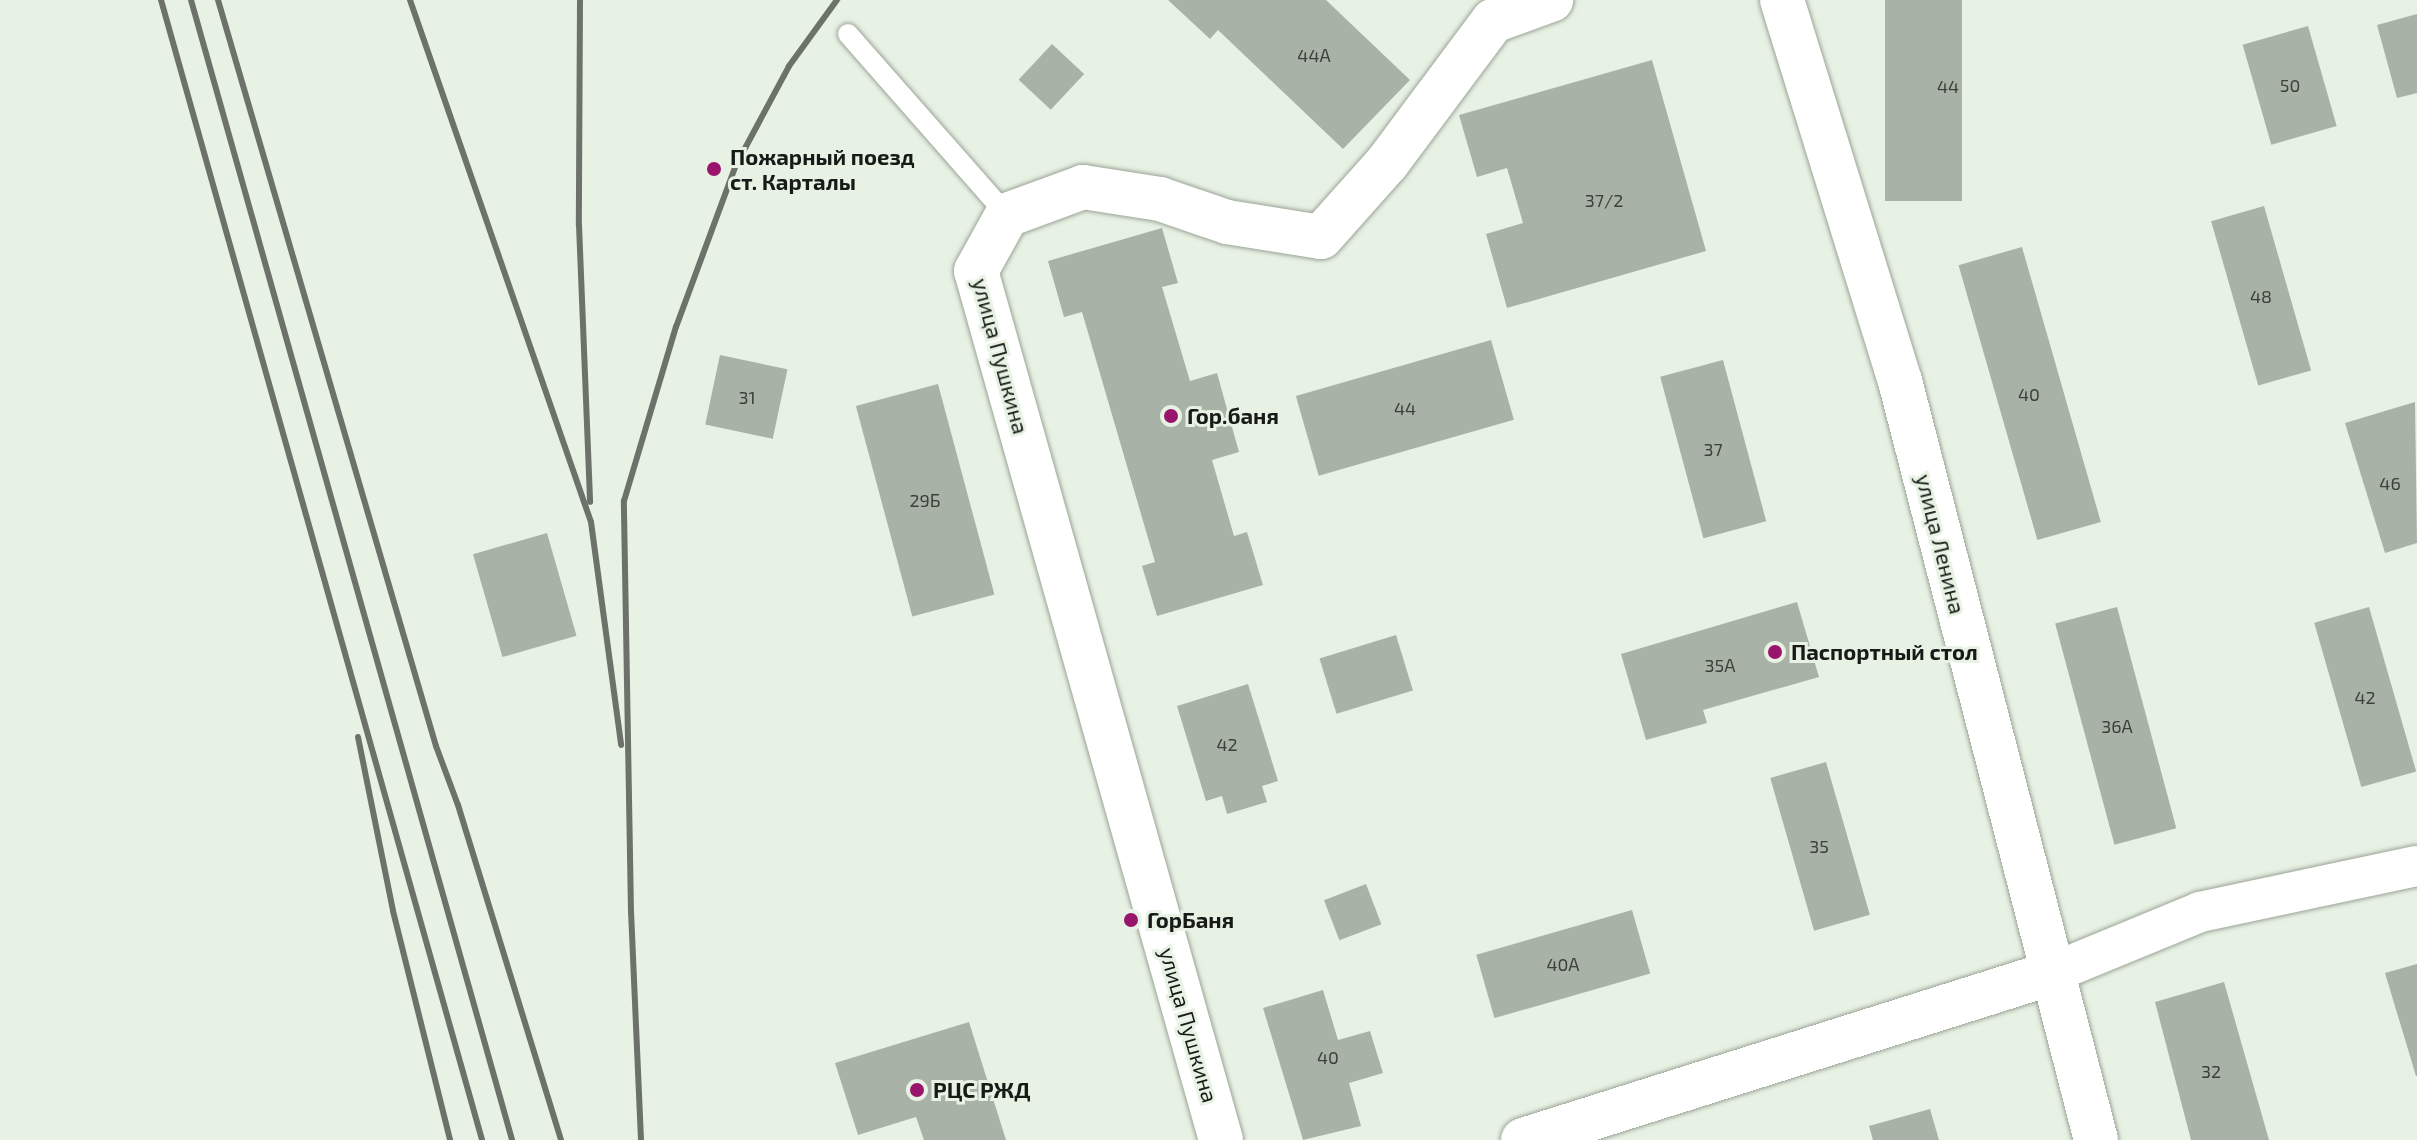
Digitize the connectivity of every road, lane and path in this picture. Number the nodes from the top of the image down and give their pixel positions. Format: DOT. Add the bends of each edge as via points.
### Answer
graph roads {
  1 [pos="1551,0"];
  2 [pos="1782,0"];
  3 [pos="848,34"];
  4 [pos="1007,215"];
  5 [pos="2417,866"];
  6 [pos="2052,973"];
  7 [pos="1221,1140"];
  8 [pos="1523,1140"];
  9 [pos="2096,1140"];
  1 -- 4 [label="street" via="1493,21 1387,163 1321,237 1227,222 1160,199 1083,187"];
  2 -- 6 [label="street, улица Ленина" via="1900,381"];
  3 -- 4 [label="lane"];
  4 -- 7 [label="street, улица Пушкина" via="976,271"];
  5 -- 6 [label="street" via="2200,912"];
  6 -- 8 [label="street"];
  6 -- 9 [label="street, улица Ленина"];
}
